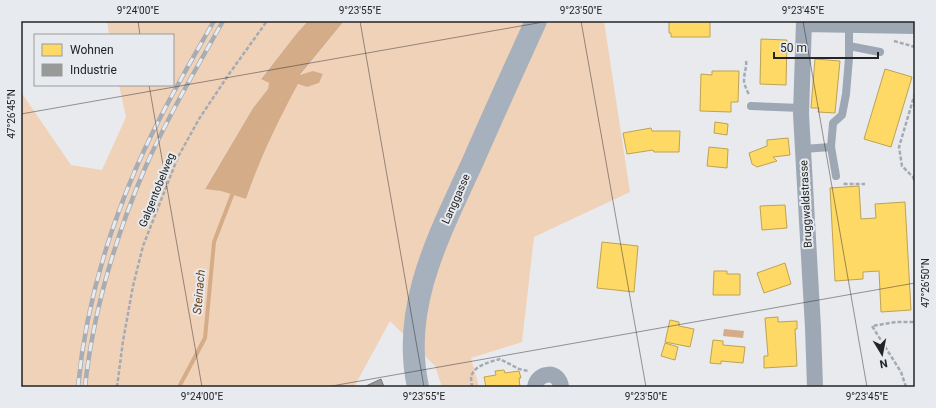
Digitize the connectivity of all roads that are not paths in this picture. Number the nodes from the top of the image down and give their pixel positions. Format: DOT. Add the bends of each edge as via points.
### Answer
graph roads {
  1 [pos="536,21"];
  2 [pos="804,22"];
  3 [pos="850,24"];
  4 [pos="915,26"];
  5 [pos="849,46"];
  6 [pos="880,52"];
  7 [pos="751,106"];
  8 [pos="801,108"];
  9 [pos="831,147"];
  10 [pos="803,149"];
  11 [pos="836,176"];
  12 [pos="537,382"];
  13 [pos="418,387"];
  14 [pos="561,387"];
  15 [pos="815,387"];
  1 -- 13 [label="main road, Langgasse" via="428,264 417,302 414,340"];
  2 -- 3 [label="street"];
  2 -- 8 [label="street, Bruggwaldstrasse"];
  3 -- 4 [label="street"];
  3 -- 5 [label="lane"];
  5 -- 6 [label="lane"];
  5 -- 9 [label="lane" via="846,94 842,115 833,123"];
  7 -- 8 [label="lane"];
  8 -- 10 [label="street, Bruggwaldstrasse"];
  9 -- 10 [label="lane"];
  9 -- 11 [label="lane"];
  10 -- 15 [label="street, Bruggwaldstrasse"];
  12 -- 14 [label="street" via="543,375 552,375 559,380"];
}
